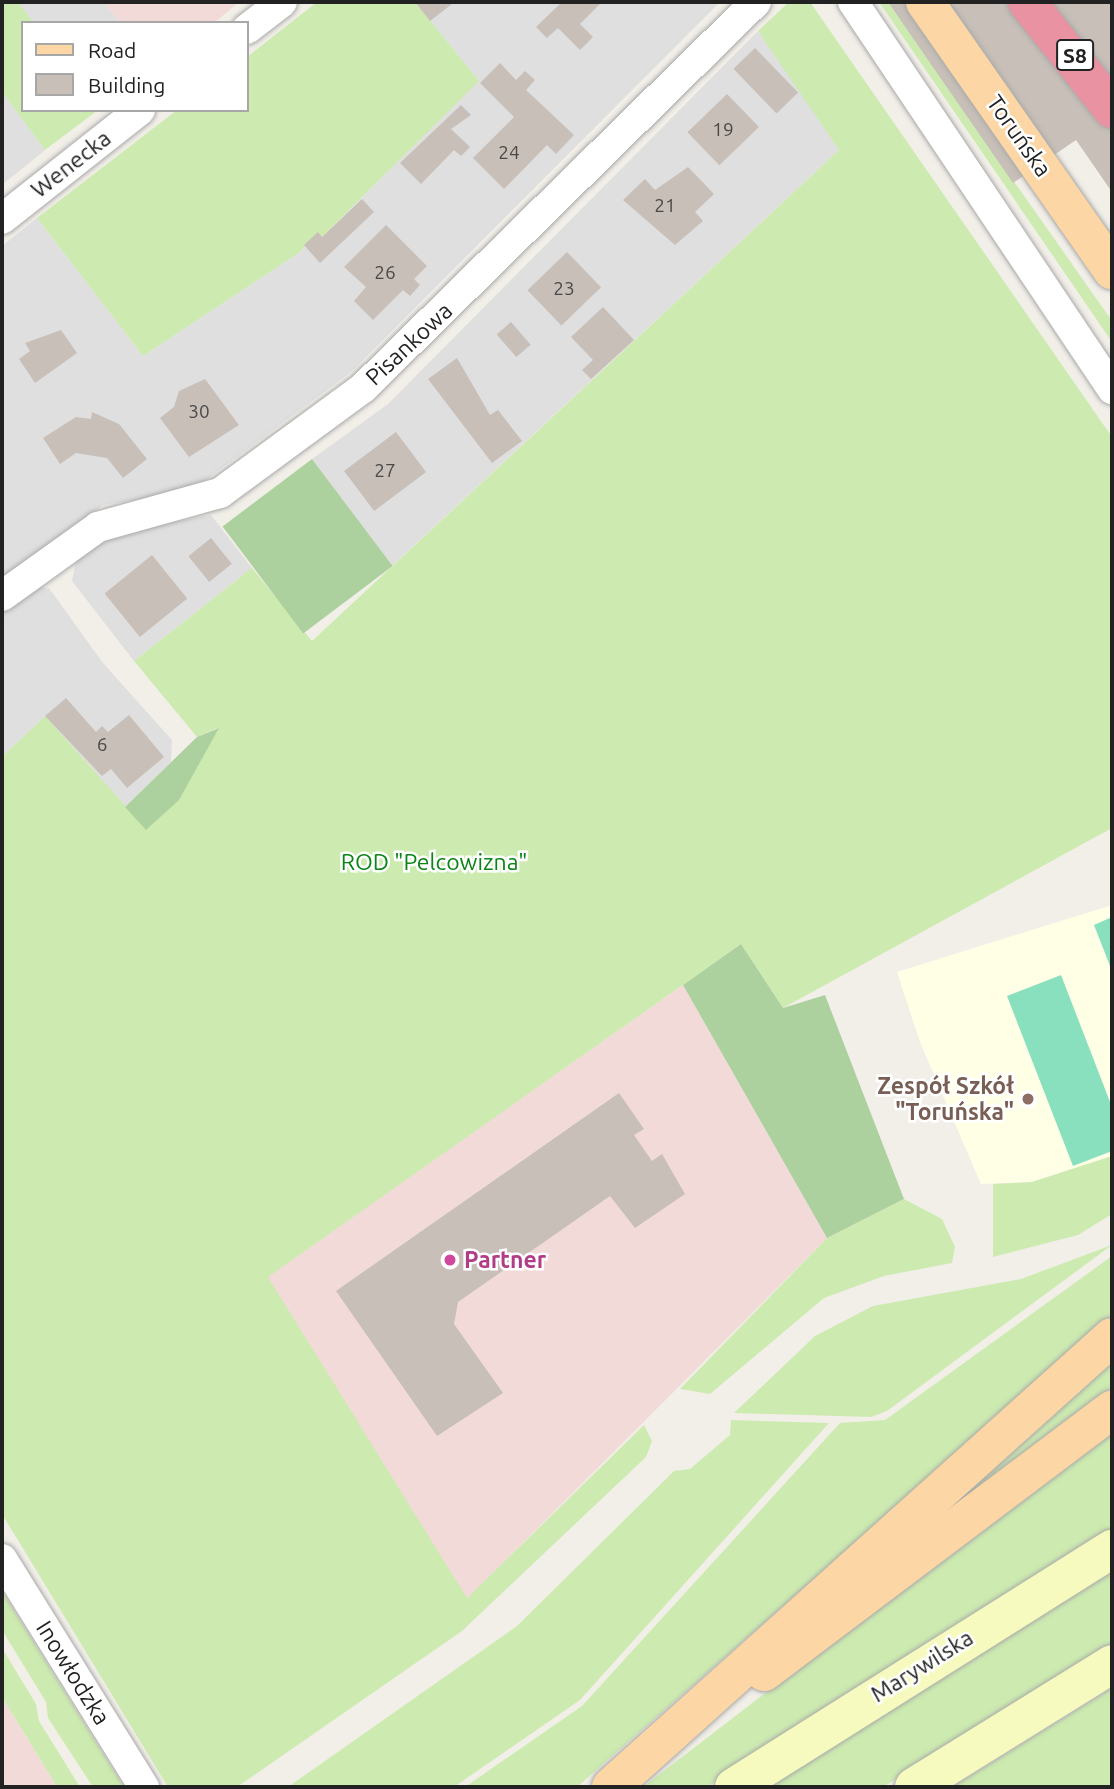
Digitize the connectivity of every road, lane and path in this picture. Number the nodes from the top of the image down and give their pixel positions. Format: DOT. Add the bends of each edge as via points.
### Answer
graph roads {
  1 [pos="282,2"];
  2 [pos="756,2"];
  3 [pos="853,2"];
  4 [pos="925,2"];
  5 [pos="1027,2"];
  6 [pos="1039,2"];
  7 [pos="248,28"];
  8 [pos="1112,108"];
  9 [pos="137,112"];
  10 [pos="2,219"];
  11 [pos="1112,270"];
  12 [pos="1112,389"];
  13 [pos="2,596"];
  14 [pos="1112,1337"];
  15 [pos="1112,1410"];
  16 [pos="1112,1549"];
  17 [pos="2,1559"];
  18 [pos="1112,1664"];
  19 [pos="691,1720"];
  20 [pos="144,1787"];
  21 [pos="611,1787"];
  22 [pos="734,1787"];
  23 [pos="914,1787"];
  1 -- 7 [label="street"];
  2 -- 13 [label="street, Pisankowa" via="363,388 220,493 98,527"];
  3 -- 12 [label="street"];
  4 -- 11 [label="main road, Toruńska"];
  5 -- 8 [label="highway"];
  6 -- 8 [label="highway, S8"];
  9 -- 10 [label="street, Wenecka"];
  14 -- 19 [label="main road" via="807,1606"];
  15 -- 19 [label="main road" via="828,1629"];
  16 -- 22 [label="main road, Marywilska"];
  17 -- 20 [label="street, Inowłodzka"];
  18 -- 23 [label="main road"];
  19 -- 21 [label="main road"];
}
